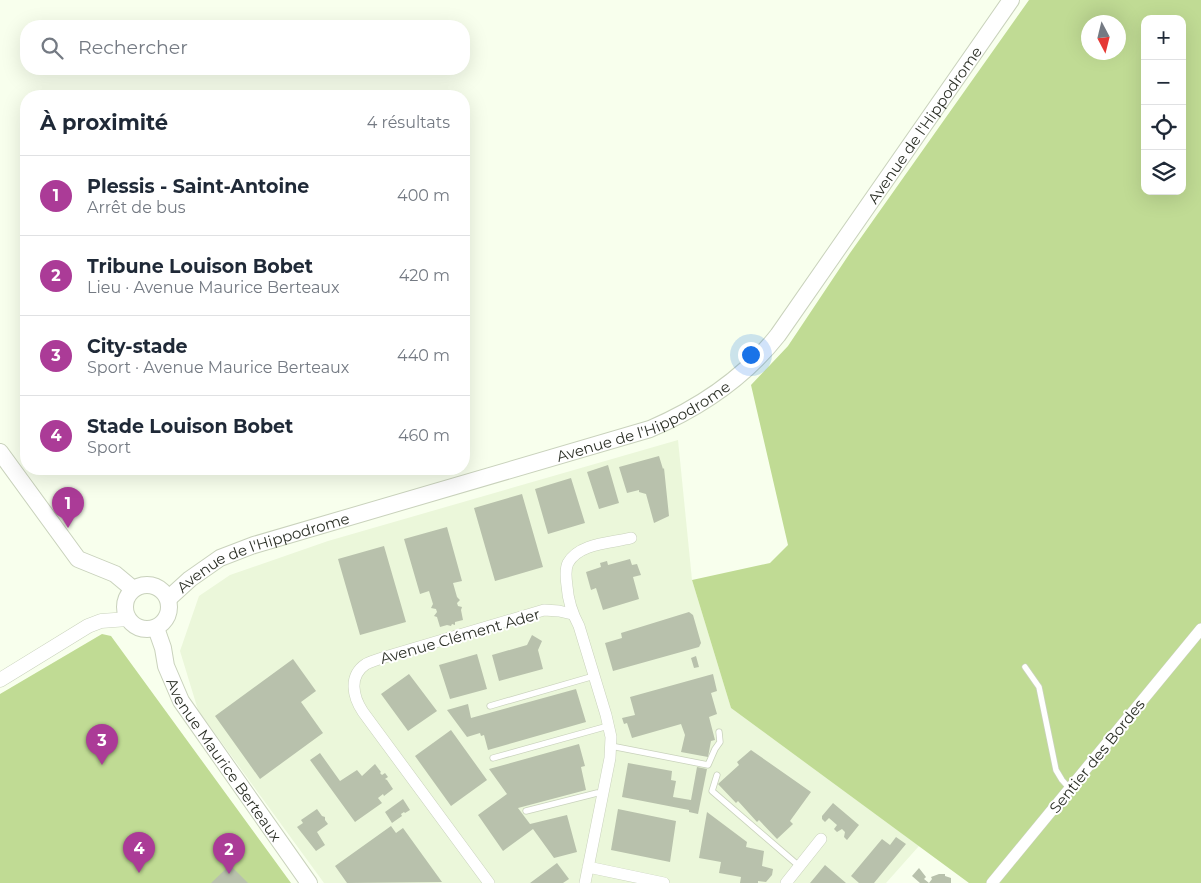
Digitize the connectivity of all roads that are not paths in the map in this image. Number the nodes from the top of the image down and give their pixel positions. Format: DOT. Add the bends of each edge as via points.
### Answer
graph roads {
  1 [pos="1011,0"];
  2 [pos="0,452"];
  3 [pos="631,538"];
  4 [pos="133,589"];
  5 [pos="168,599"];
  6 [pos="572,614"];
  7 [pos="128,619"];
  8 [pos="156,628"];
  9 [pos="1201,629"];
  10 [pos="1025,667"];
  11 [pos="594,676"];
  12 [pos="0,680"];
  13 [pos="490,706"];
  14 [pos="608,726"];
  15 [pos="719,732"];
  16 [pos="611,746"];
  17 [pos="493,758"];
  18 [pos="717,775"];
  19 [pos="1070,789"];
  20 [pos="603,793"];
  21 [pos="526,811"];
  22 [pos="821,839"];
  23 [pos="799,866"];
  24 [pos="588,867"];
  25 [pos="309,883"];
  26 [pos="489,883"];
  27 [pos="585,883"];
  28 [pos="664,883"];
  29 [pos="786,883"];
  30 [pos="992,883"];
  1 -- 5 [label="main road, Avenue de l'Hippodrome" via="778,334 752,365 725,386 674,419 650,429 254,545 220,558"];
  2 -- 4 [label="main road" via="78,559 115,574"];
  3 -- 6 [label="street" via="587,548 576,553 567,564"];
  4 -- 5 [label="main road" via="153,585 160,588"];
  4 -- 7 [label="main road" via="124,606"];
  5 -- 8 [label="main road" via="169,612"];
  6 -- 11 [label="street" via="579,626"];
  6 -- 26 [label="street, Avenue Clément Ader" via="544,610 385,656 367,664 357,673 354,694 363,712"];
  7 -- 8 [label="main road" via="143,629"];
  7 -- 12 [label="street" via="101,621 88,626"];
  8 -- 25 [label="main road, Avenue Maurice Berteaux" via="180,701"];
  9 -- 19 [label="street, Sentier des Bordes"];
  10 -- 19 [label="lane" via="1039,687 1056,770"];
  11 -- 13 [label="lane"];
  11 -- 14 [label="street"];
  14 -- 16 [label="street"];
  14 -- 17 [label="lane"];
  15 -- 16 [label="lane" via="720,742 708,765"];
  16 -- 20 [label="street"];
  18 -- 23 [label="lane" via="712,791"];
  19 -- 30 [label="street, Sentier des Bordes"];
  20 -- 21 [label="lane"];
  20 -- 24 [label="street"];
  22 -- 23 [label="street"];
  23 -- 29 [label="street"];
  24 -- 27 [label="street"];
  24 -- 28 [label="street"];
}
